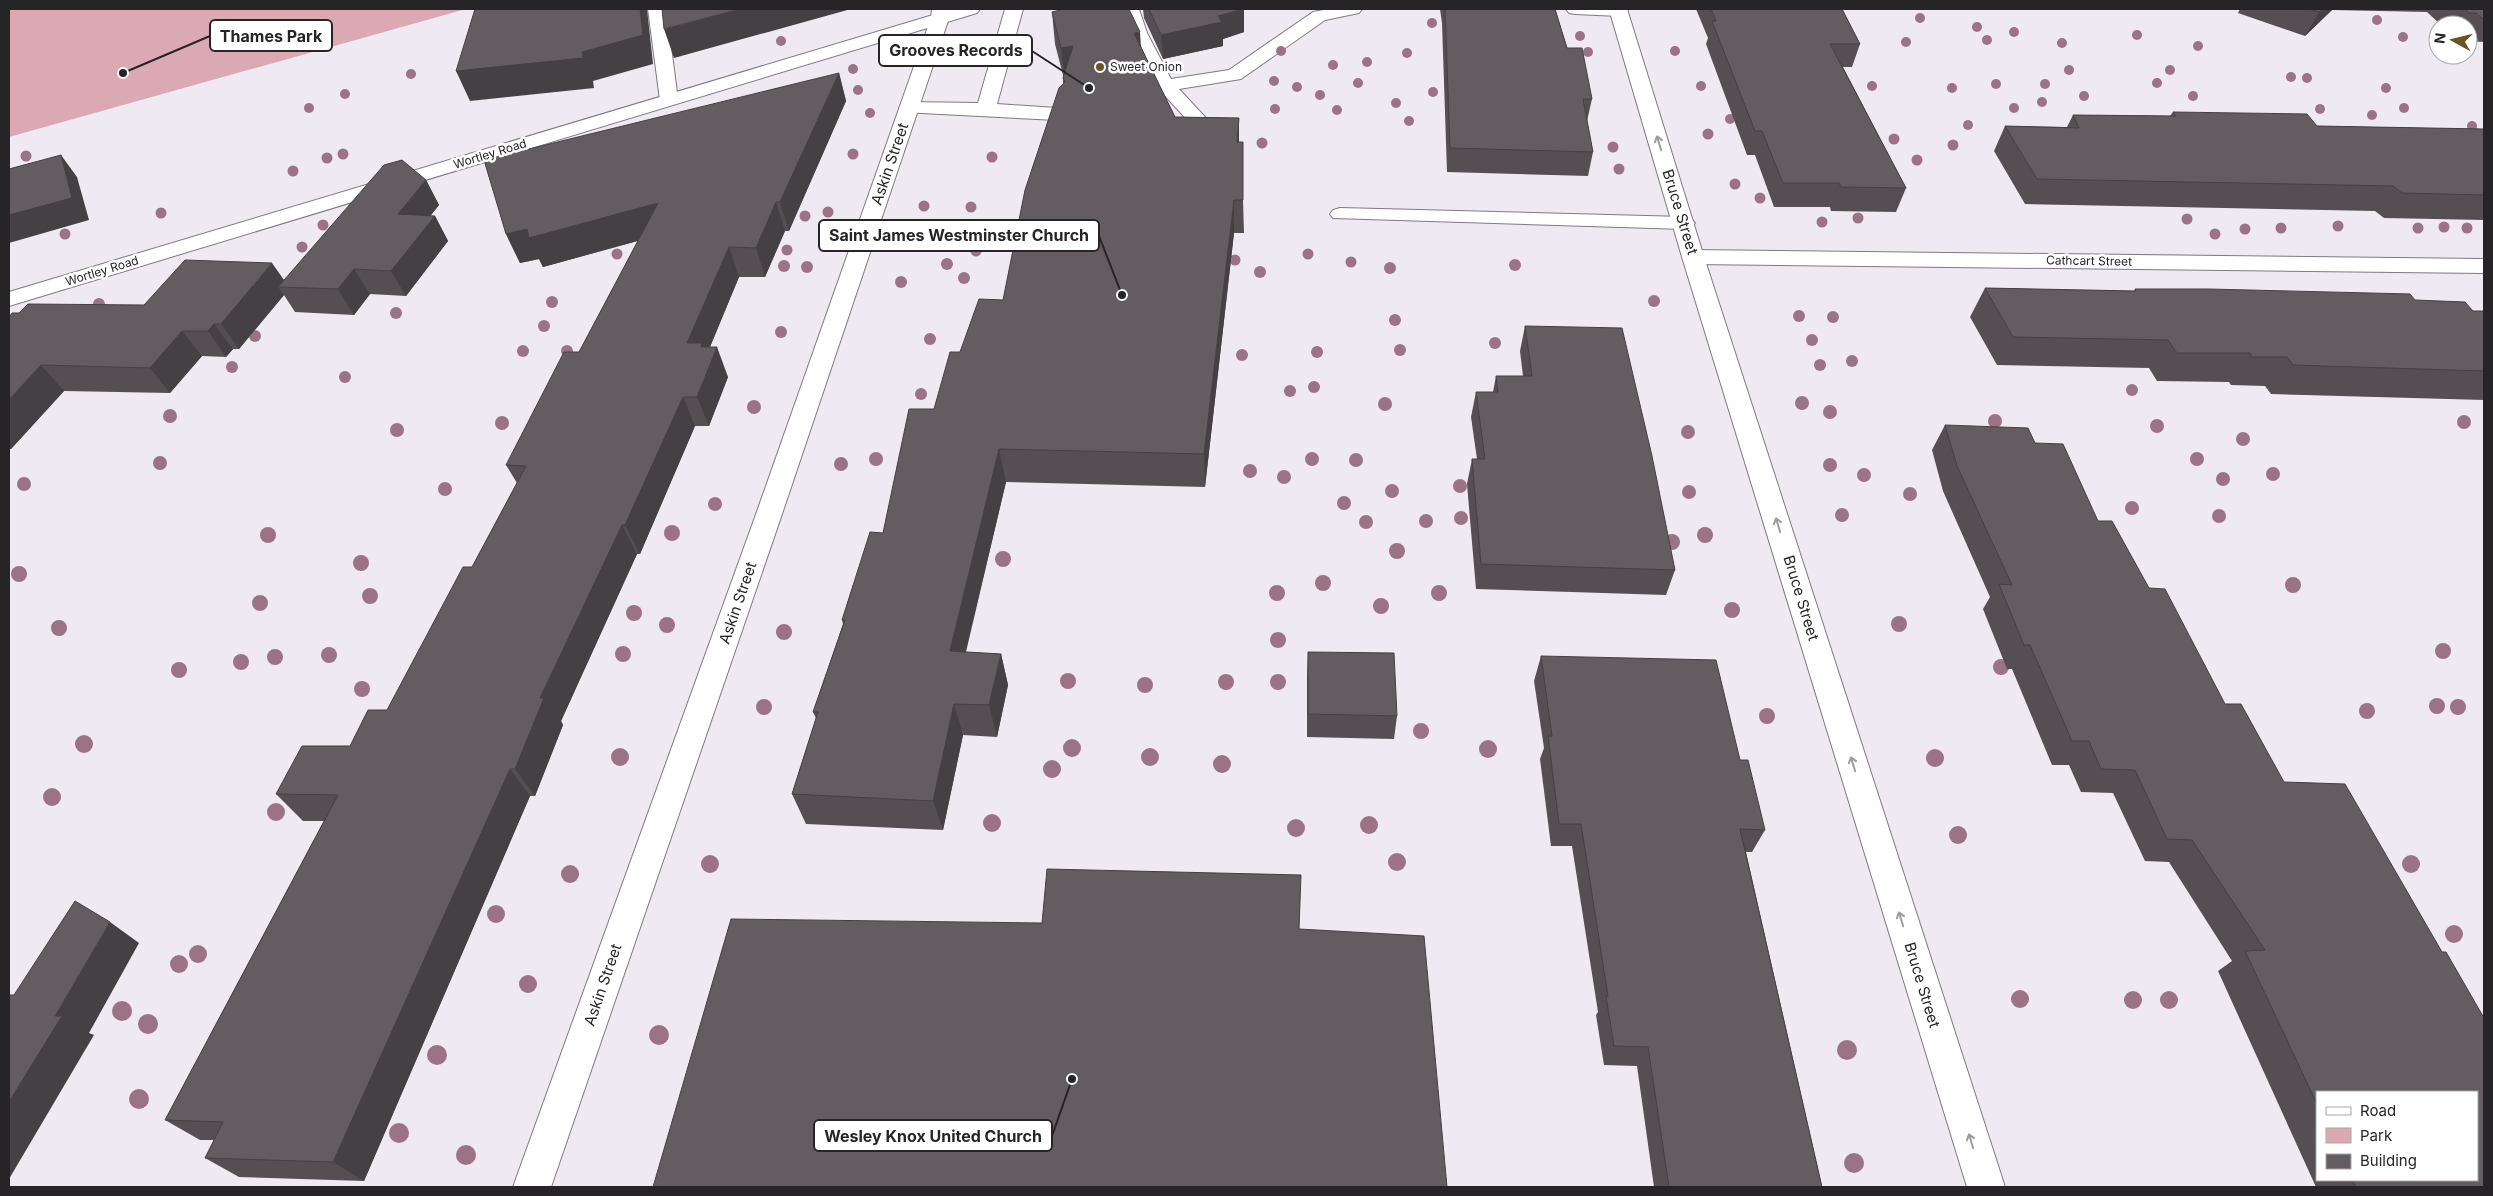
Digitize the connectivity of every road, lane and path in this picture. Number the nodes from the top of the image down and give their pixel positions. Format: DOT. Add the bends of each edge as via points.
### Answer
graph roads {
  1 [pos="657,9"];
  2 [pos="971,9"];
  3 [pos="1014,9"];
  4 [pos="1130,9"];
  5 [pos="1353,9"];
  6 [pos="1575,9"];
  7 [pos="1618,10"];
  8 [pos="940,14"];
  9 [pos="1165,86"];
  10 [pos="669,100"];
  11 [pos="909,108"];
  12 [pos="986,109"];
  13 [pos="1057,114"];
  14 [pos="1209,132"];
  15 [pos="1340,214"];
  16 [pos="1684,223"];
  17 [pos="1693,257"];
  18 [pos="2484,266"];
  19 [pos="9,299"];
  20 [pos="532,1187"];
  21 [pos="1986,1187"];
  1 -- 10 [label="street"];
  2 -- 8 [label="street, Wortley Road"];
  3 -- 12 [label="street"];
  4 -- 9 [label="street" via="1138,33"];
  5 -- 9 [label="street" via="1319,16 1234,75"];
  6 -- 7 [label="street"];
  16 -- 7 [label="street, Bruce Street, one-way"];
  8 -- 10 [label="street, Wortley Road"];
  8 -- 11 [label="street, Askin Street"];
  9 -- 14 [label="street"];
  10 -- 19 [label="street, Wortley Road"];
  11 -- 12 [label="street"];
  11 -- 20 [label="street, Askin Street"];
  12 -- 13 [label="street"];
  15 -- 16 [label="street"];
  16 -- 17 [label="street, Bruce Street"];
  17 -- 18 [label="street, Cathcart Street"];
  21 -- 17 [label="street, Bruce Street, one-way"];
}
